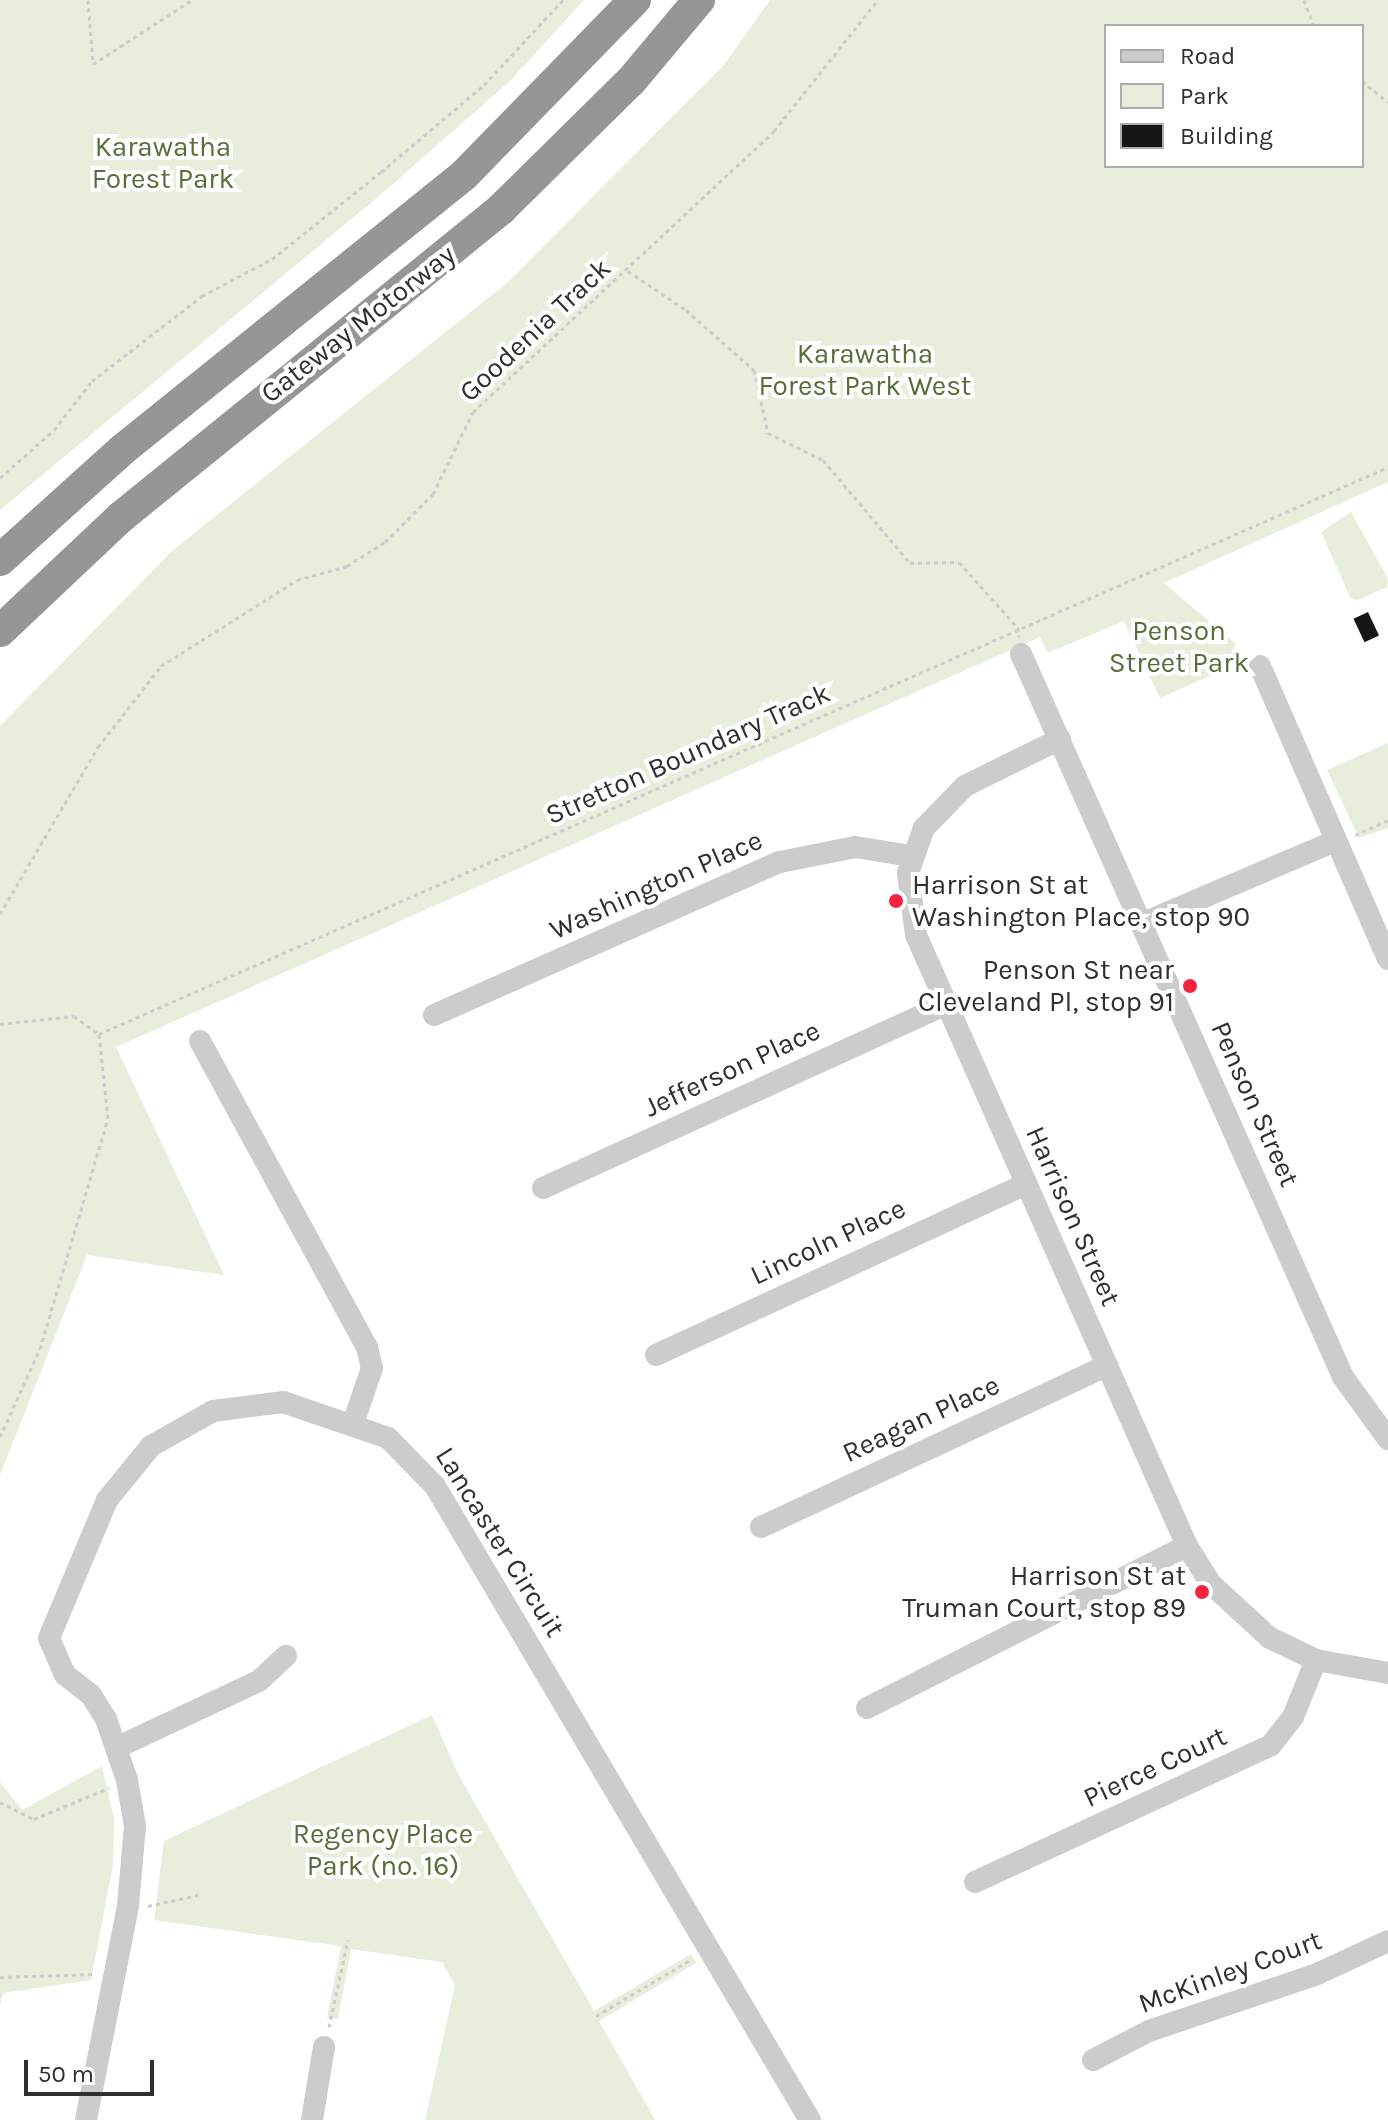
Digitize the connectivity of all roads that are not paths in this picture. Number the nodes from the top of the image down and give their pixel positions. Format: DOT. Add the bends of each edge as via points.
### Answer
graph roads {
  1 [pos="635,0"];
  2 [pos="699,0"];
  3 [pos="0,560"];
  4 [pos="0,631"];
  5 [pos="1021,654"];
  6 [pos="1260,666"];
  7 [pos="1060,739"];
  8 [pos="1335,841"];
  9 [pos="911,856"];
  10 [pos="1143,923"];
  11 [pos="1388,959"];
  12 [pos="946,1004"];
  13 [pos="434,1015"];
  14 [pos="200,1041"];
  15 [pos="1026,1184"];
  16 [pos="543,1188"];
  17 [pos="656,1355"];
  18 [pos="1107,1366"];
  19 [pos="354,1421"];
  20 [pos="1388,1439"];
  21 [pos="761,1527"];
  22 [pos="1187,1546"];
  23 [pos="286,1656"];
  24 [pos="1316,1660"];
  25 [pos="1388,1673"];
  26 [pos="867,1708"];
  27 [pos="118,1747"];
  28 [pos="975,1882"];
  29 [pos="1388,1941"];
  30 [pos="324,2047"];
  31 [pos="1093,2060"];
  32 [pos="86,2120"];
  33 [pos="312,2120"];
  34 [pos="810,2120"];
  1 -- 3 [label="highway, Gateway Motorway" via="464,175 133,441"];
  2 -- 4 [label="highway, Gateway Motorway" via="631,81 501,209 121,517"];
  5 -- 7 [label="street, Penson Street"];
  6 -- 8 [label="street"];
  7 -- 9 [label="street" via="965,786 924,828"];
  7 -- 10 [label="street, Penson Street"];
  8 -- 10 [label="street"];
  8 -- 11 [label="street"];
  9 -- 12 [label="street, Harrison Street" via="912,920"];
  9 -- 13 [label="street, Washington Place" via="855,847 780,862"];
  10 -- 20 [label="street, Penson Street" via="1343,1377"];
  12 -- 15 [label="street, Harrison Street"];
  12 -- 16 [label="street, Jefferson Place"];
  14 -- 19 [label="street" via="367,1347 372,1368"];
  15 -- 17 [label="street, Lincoln Place"];
  15 -- 18 [label="street, Harrison Street"];
  18 -- 21 [label="street, Reagan Place"];
  18 -- 22 [label="street, Harrison Street"];
  19 -- 27 [label="street, Lancaster Circuit" via="283,1402 213,1411 151,1446 126,1472 107,1500 49,1638 53,1656 91,1695"];
  19 -- 34 [label="street, Lancaster Circuit" via="408,1452 435,1486"];
  22 -- 24 [label="street, Harrison Street" via="1233,1609 1270,1638"];
  22 -- 26 [label="street"];
  23 -- 27 [label="street" via="259,1681"];
  24 -- 25 [label="street, Harrison Street"];
  24 -- 28 [label="street, Pierce Court" via="1293,1717 1271,1745"];
  27 -- 32 [label="street, Lancaster Circuit" via="135,1826 128,1906"];
  29 -- 31 [label="street, McKinley Court" via="1317,1974 1149,2031"];
  30 -- 33 [label="street"];
}
